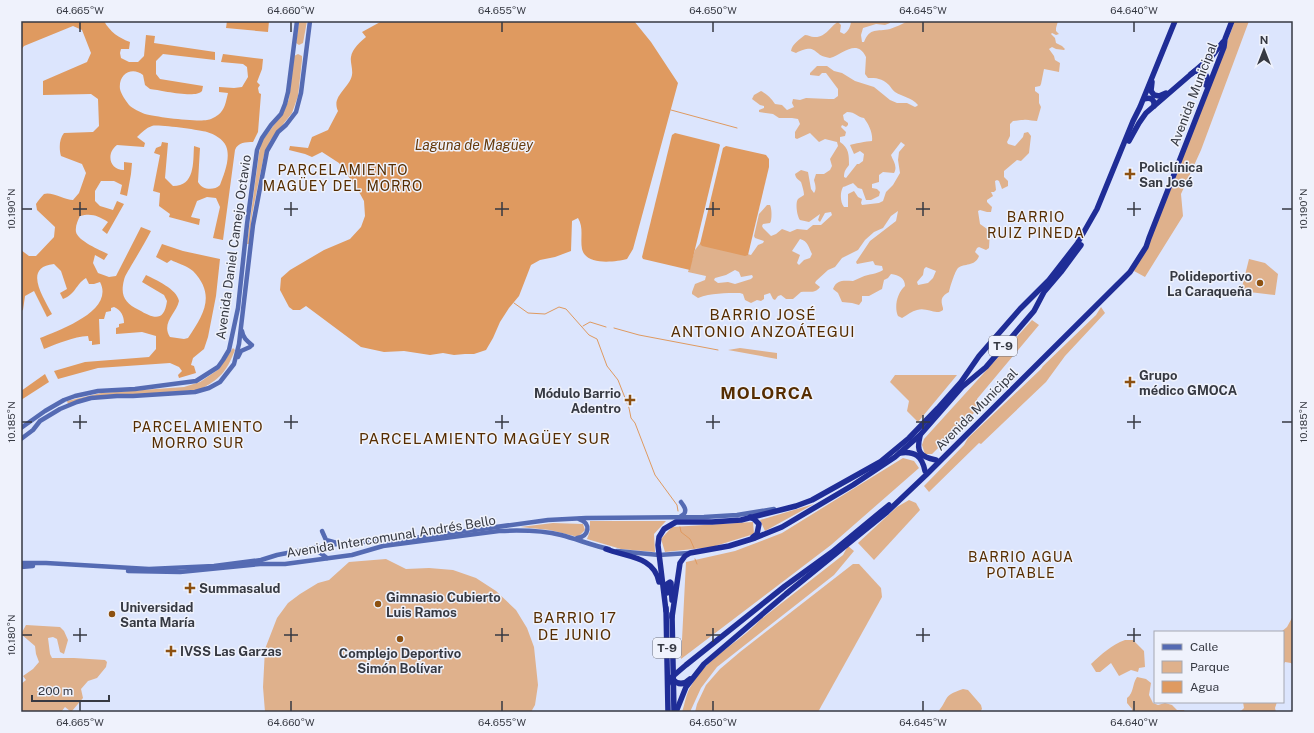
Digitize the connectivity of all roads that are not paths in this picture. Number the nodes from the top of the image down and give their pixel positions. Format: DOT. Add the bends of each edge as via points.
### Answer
graph roads {
  1 [pos="297,21"];
  2 [pos="310,21"];
  3 [pos="1175,21"];
  4 [pos="1232,21"];
  5 [pos="1225,40"];
  6 [pos="1158,62"];
  7 [pos="1191,74"];
  8 [pos="1176,87"];
  9 [pos="1144,99"];
  10 [pos="1154,106"];
  11 [pos="1168,187"];
  12 [pos="1149,235"];
  13 [pos="241,326"];
  14 [pos="234,364"];
  15 [pos="21,428"];
  16 [pos="920,435"];
  17 [pos="21,439"];
  18 [pos="899,453"];
  19 [pos="936,460"];
  20 [pos="925,471"];
  21 [pos="835,487"];
  22 [pos="681,502"];
  23 [pos="689,517"];
  24 [pos="571,518"];
  25 [pos="675,518"];
  26 [pos="751,518"];
  27 [pos="322,531"];
  28 [pos="571,538"];
  29 [pos="748,540"];
  30 [pos="343,544"];
  31 [pos="319,549"];
  32 [pos="606,549"];
  33 [pos="690,553"];
  34 [pos="659,555"];
  35 [pos="327,558"];
  36 [pos="21,563"];
  37 [pos="21,567"];
  38 [pos="664,596"];
  39 [pos="666,611"];
  40 [pos="672,617"];
  41 [pos="673,659"];
  42 [pos="667,665"];
  43 [pos="686,665"];
  44 [pos="695,674"];
  45 [pos="674,676"];
  46 [pos="686,682"];
  47 [pos="668,684"];
  48 [pos="668,712"];
  49 [pos="675,712"];
  1 -- 15 [label="main road, Avenida Daniel Camejo Octavio" via="285,104 257,150 238,308 230,345 218,368 196,381 98,391 75,396 45,411"];
  2 -- 13 [label="main road, Avenida Daniel Camejo Octavio" via="301,93 296,112 278,132 267,151 253,225"];
  3 -- 6 [label="highway, Avenida Intercomunal Andrés Bello / T-9"];
  4 -- 5 [label="highway, Avenida Municipal / T-9"];
  5 -- 7 [label="highway, Avenida Intercomunal Andrés Bello / T-9" via="1212,56"];
  5 -- 11 [label="highway, Avenida Municipal / T-9"];
  6 -- 8 [label="highway, T-9" via="1151,86 1152,93 1159,96"];
  6 -- 9 [label="highway, Avenida Intercomunal Andrés Bello / T-9"];
  7 -- 8 [label="highway, Avenida Intercomunal Andrés Bello / T-9"];
  7 -- 11 [label="highway, Avenida Municipal / T-9" via="1195,71 1204,72 1207,83"];
  8 -- 10 [label="highway, Avenida Intercomunal Andrés Bello / T-9"];
  9 -- 10 [label="highway" via="1152,99"];
  9 -- 21 [label="highway, Avenida Intercomunal Andrés Bello / T-9" via="1092,220 1057,271 991,342 961,382 919,429 880,462"];
  10 -- 16 [label="highway, Avenida Intercomunal Andrés Bello / T-9" via="1143,117 1130,138 1092,227 1072,258 1044,292 1034,311"];
  11 -- 12 [label="highway, Avenida Municipal / T-9"];
  12 -- 19 [label="highway, Avenida Municipal / T-9" via="1142,250 1124,274"];
  12 -- 44 [label="highway, Avenida Municipal / T-9" via="1142,254 1127,276 904,496 713,656"];
  13 -- 14 [label="main road, Avenida Daniel Camejo Octavio"];
  13 -- 14 [label="main road" via="243,336 251,346 241,351"];
  14 -- 17 [label="main road, Avenida Daniel Camejo Octavio" via="220,382 194,392 91,398 77,402 40,421"];
  16 -- 18 [label="highway, Avenida Intercomunal Andrés Bello / T-9"];
  16 -- 19 [label="highway" via="920,453 926,458"];
  18 -- 20 [label="highway" via="908,452 917,456 923,461"];
  18 -- 29 [label="highway, Avenida Intercomunal Andrés Bello / T-9" via="853,485 782,527"];
  19 -- 20 [label="highway, Avenida Municipal / T-9"];
  20 -- 43 [label="highway, Avenida Municipal / T-9" via="838,547 776,592"];
  21 -- 23 [label="main road, Avenida Intercomunal Andrés Bello / T-9" via="798,503 772,510 737,515"];
  21 -- 26 [label="highway" via="796,506"];
  22 -- 25 [label="main road" via="685,513"];
  23 -- 25 [label="main road, Avenida Intercomunal Andrés Bello / T-9"];
  23 -- 26 [label="highway"];
  24 -- 25 [label="main road, Avenida Intercomunal Andrés Bello / T-9"];
  24 -- 28 [label="main road" via="585,522 588,530 581,538"];
  24 -- 30 [label="main road, Avenida Intercomunal Andrés Bello / T-9" via="400,540"];
  26 -- 29 [label="highway" via="759,524 759,530"];
  26 -- 34 [label="highway" via="676,522 664,528 659,537"];
  27 -- 30 [label="main road" via="326,540"];
  28 -- 32 [label="main road, Avenida Intercomunal Andrés Bello / T-9"];
  28 -- 35 [label="main road, Avenida Intercomunal Andrés Bello / T-9" via="537,531 499,531 383,546 352,555"];
  29 -- 33 [label="highway, Avenida Intercomunal Andrés Bello / T-9"];
  30 -- 31 [label="main road, Avenida Intercomunal Andrés Bello / T-9"];
  31 -- 35 [label="main road" via="322,556"];
  31 -- 36 [label="main road, Avenida Intercomunal Andrés Bello / T-9" via="214,566 149,569"];
  32 -- 34 [label="main road, Avenida Intercomunal Andrés Bello / T-9"];
  32 -- 38 [label="highway" via="648,563 656,572"];
  33 -- 34 [label="main road, Avenida Intercomunal Andrés Bello / T-9"];
  33 -- 40 [label="highway" via="684,556 680,563"];
  34 -- 38 [label="highway"];
  35 -- 37 [label="main road, Avenida Intercomunal Andrés Bello / T-9" via="285,564 169,572"];
  38 -- 39 [label="highway"];
  39 -- 40 [label="highway" via="667,586 670,582"];
  39 -- 42 [label="highway, T-9"];
  40 -- 41 [label="highway, T-9"];
  41 -- 43 [label="highway, T-9" via="679,668"];
  41 -- 45 [label="highway, T-9"];
  42 -- 45 [label="highway, T-9"];
  42 -- 47 [label="highway, T-9"];
  43 -- 45 [label="highway, Avenida Municipal / T-9"];
  44 -- 46 [label="highway, T-9"];
  44 -- 49 [label="highway, Avenida Municipal / T-9"];
  45 -- 46 [label="highway, T-9"];
  45 -- 46 [label="highway" via="680,684"];
  45 -- 47 [label="highway, T-9"];
  45 -- 49 [label="highway, T-9"];
  47 -- 48 [label="highway, T-9"];
}
